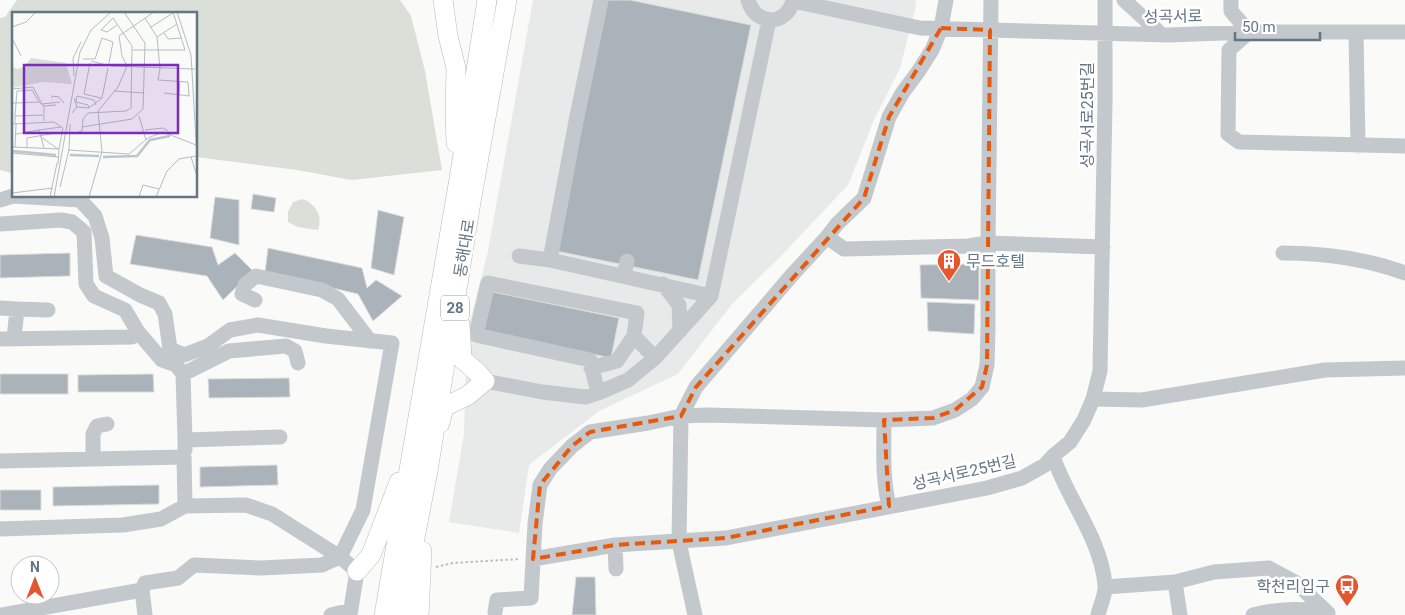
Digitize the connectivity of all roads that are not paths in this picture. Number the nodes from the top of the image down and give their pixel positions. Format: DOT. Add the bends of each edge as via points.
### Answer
graph roads {
  1 [pos="444,0"];
  2 [pos="487,0"];
  3 [pos="507,0"];
  4 [pos="601,0"];
  5 [pos="748,0"];
  6 [pos="793,0"];
  7 [pos="946,0"];
  8 [pos="990,0"];
  9 [pos="1105,0"];
  10 [pos="1124,0"];
  11 [pos="1231,5"];
  12 [pos="769,20"];
  13 [pos="941,28"];
  14 [pos="990,30"];
  15 [pos="1248,32"];
  16 [pos="1356,32"];
  17 [pos="1405,32"];
  18 [pos="1104,33"];
  19 [pos="1209,33"];
  20 [pos="1162,35"];
  21 [pos="1229,50"];
  22 [pos="1358,146"];
  23 [pos="1405,146"];
  24 [pos="459,178"];
  25 [pos="12,196"];
  26 [pos="46,198"];
  27 [pos="0,200"];
  28 [pos="0,224"];
  29 [pos="827,237"];
  30 [pos="988,243"];
  31 [pos="1103,247"];
  32 [pos="1283,253"];
  33 [pos="519,256"];
  34 [pos="550,260"];
  35 [pos="1405,273"];
  36 [pos="460,279"];
  37 [pos="663,284"];
  38 [pos="711,296"];
  39 [pos="255,300"];
  40 [pos="0,308"];
  41 [pos="17,309"];
  42 [pos="48,310"];
  43 [pos="680,331"];
  44 [pos="138,332"];
  45 [pos="634,336"];
  46 [pos="7,339"];
  47 [pos="370,341"];
  48 [pos="655,358"];
  49 [pos="298,363"];
  50 [pos="591,368"];
  51 [pos="1405,368"];
  52 [pos="183,374"];
  53 [pos="485,381"];
  54 [pos="598,393"];
  55 [pos="1092,399"];
  56 [pos="681,416"];
  57 [pos="884,420"];
  58 [pos="107,424"];
  59 [pos="280,437"];
  60 [pos="186,440"];
  61 [pos="414,444"];
  62 [pos="1053,456"];
  63 [pos="184,457"];
  64 [pos="93,459"];
  65 [pos="0,461"];
  66 [pos="428,471"];
  67 [pos="185,506"];
  68 [pos="889,506"];
  69 [pos="0,529"];
  70 [pos="679,542"];
  71 [pos="615,546"];
  72 [pos="340,557"];
  73 [pos="533,559"];
  74 [pos="616,568"];
  75 [pos="357,571"];
  76 [pos="1175,582"];
  77 [pos="1105,586"];
  78 [pos="142,590"];
  79 [pos="495,612"];
  80 [pos="350,613"];
  81 [pos="10,614"];
  82 [pos="1332,614"];
  83 [pos="145,615"];
  84 [pos="331,615"];
  85 [pos="384,615"];
  86 [pos="400,615"];
  87 [pos="419,615"];
  88 [pos="694,615"];
  89 [pos="1098,615"];
  90 [pos="1180,615"];
  91 [pos="1253,615"];
  1 -- 24 [label="main road" via="456,68"];
  2 -- 24 [label="main road"];
  3 -- 36 [label="main road, 동해대로 / 28"];
  4 -- 34 [label="street"];
  5 -- 12 [label="street" via="755,14"];
  6 -- 12 [label="street" via="787,13 776,20"];
  6 -- 13 [label="street, 성곡서로" via="920,28"];
  7 -- 13 [label="street"];
  8 -- 14 [label="street"];
  9 -- 18 [label="street, 성곡서로25번길"];
  10 -- 20 [label="street"];
  11 -- 15 [label="street"];
  11 -- 19 [label="street"];
  12 -- 38 [label="street"];
  13 -- 14 [label="street, 성곡서로"];
  13 -- 29 [label="street" via="932,50 889,117 864,198"];
  14 -- 18 [label="street, 성곡서로"];
  14 -- 30 [label="street"];
  15 -- 16 [label="street, 성곡서로"];
  15 -- 19 [label="street, 성곡서로"];
  15 -- 21 [label="street"];
  16 -- 17 [label="street, 성곡서로"];
  16 -- 22 [label="street"];
  18 -- 20 [label="street, 성곡서로"];
  18 -- 31 [label="street, 성곡서로25번길"];
  19 -- 20 [label="street, 성곡서로"];
  19 -- 21 [label="street"];
  21 -- 22 [label="street" via="1228,134 1239,142"];
  22 -- 23 [label="street"];
  24 -- 61 [label="main road"];
  25 -- 27 [label="street"];
  26 -- 47 [label="street" via="80,200 95,216 102,238 106,276 159,303 165,314 170,349 184,355 208,346 230,330 258,325"];
  28 -- 44 [label="street" via="72,222 84,232 86,284 94,296 125,310"];
  29 -- 30 [label="street" via="844,249"];
  29 -- 56 [label="street" via="696,387"];
  30 -- 31 [label="street"];
  30 -- 57 [label="street" via="987,366 982,387 972,399 955,410 933,418"];
  31 -- 55 [label="street, 성곡서로25번길" via="1100,372"];
  32 -- 35 [label="street" via="1310,253"];
  33 -- 34 [label="street"];
  34 -- 37 [label="street" via="626,268"];
  36 -- 53 [label="main road" via="462,359"];
  36 -- 66 [label="main road, 동해대로 / 28"];
  37 -- 38 [label="street"];
  37 -- 43 [label="street" via="679,305"];
  38 -- 43 [label="street"];
  39 -- 47 [label="street" via="242,294 245,286 256,276 322,290 338,299"];
  40 -- 41 [label="street"];
  41 -- 42 [label="street"];
  41 -- 46 [label="street"];
  43 -- 48 [label="street"];
  44 -- 46 [label="street" via="132,337"];
  44 -- 52 [label="street" via="162,360 176,365"];
  45 -- 48 [label="street"];
  45 -- 50 [label="street" via="617,361"];
  45 -- 50 [label="street" via="637,313 488,283 476,335 590,360"];
  47 -- 72 [label="street" via="392,343 364,510"];
  48 -- 54 [label="street" via="628,380"];
  49 -- 52 [label="street" via="295,351 286,346 229,351"];
  50 -- 54 [label="street"];
  51 -- 55 [label="street" via="1325,370 1142,400"];
  52 -- 60 [label="street"];
  53 -- 54 [label="street" via="586,397"];
  53 -- 66 [label="main road" via="467,396 444,407"];
  55 -- 62 [label="street, 성곡서로25번길" via="1070,442"];
  56 -- 57 [label="street"];
  56 -- 70 [label="street"];
  56 -- 73 [label="street" via="590,432 572,446 540,485"];
  57 -- 68 [label="street" via="884,467"];
  58 -- 64 [label="street" via="97,426 93,434"];
  59 -- 60 [label="street"];
  60 -- 63 [label="street"];
  61 -- 75 [label="main road" via="371,555"];
  61 -- 85 [label="main road"];
  62 -- 68 [label="street, 성곡서로25번길" via="1044,466 1022,478 987,488"];
  62 -- 77 [label="street" via="1099,558"];
  63 -- 64 [label="street"];
  63 -- 67 [label="street"];
  64 -- 65 [label="street"];
  66 -- 86 [label="main road, 동해대로 / 28"];
  66 -- 87 [label="main road"];
  67 -- 69 [label="street" via="161,519 124,525"];
  67 -- 72 [label="street" via="246,505 272,514"];
  68 -- 70 [label="street, 성곡서로25번길" via="726,538"];
  70 -- 71 [label="street, 성곡서로25번길"];
  70 -- 88 [label="street"];
  71 -- 73 [label="street, 성곡서로25번길"];
  71 -- 74 [label="street"];
  72 -- 75 [label="street"];
  72 -- 78 [label="street" via="322,565 261,568 194,565 178,578 145,583"];
  73 -- 79 [label="street" via="531,598 497,600"];
  75 -- 80 [label="street"];
  76 -- 77 [label="street"];
  76 -- 82 [label="street" via="1214,572 1269,568 1294,582"];
  76 -- 90 [label="street"];
  77 -- 89 [label="street"];
  78 -- 81 [label="street"];
  78 -- 83 [label="street"];
  80 -- 84 [label="street"];
  82 -- 91 [label="street" via="1314,610 1275,610"];
}
